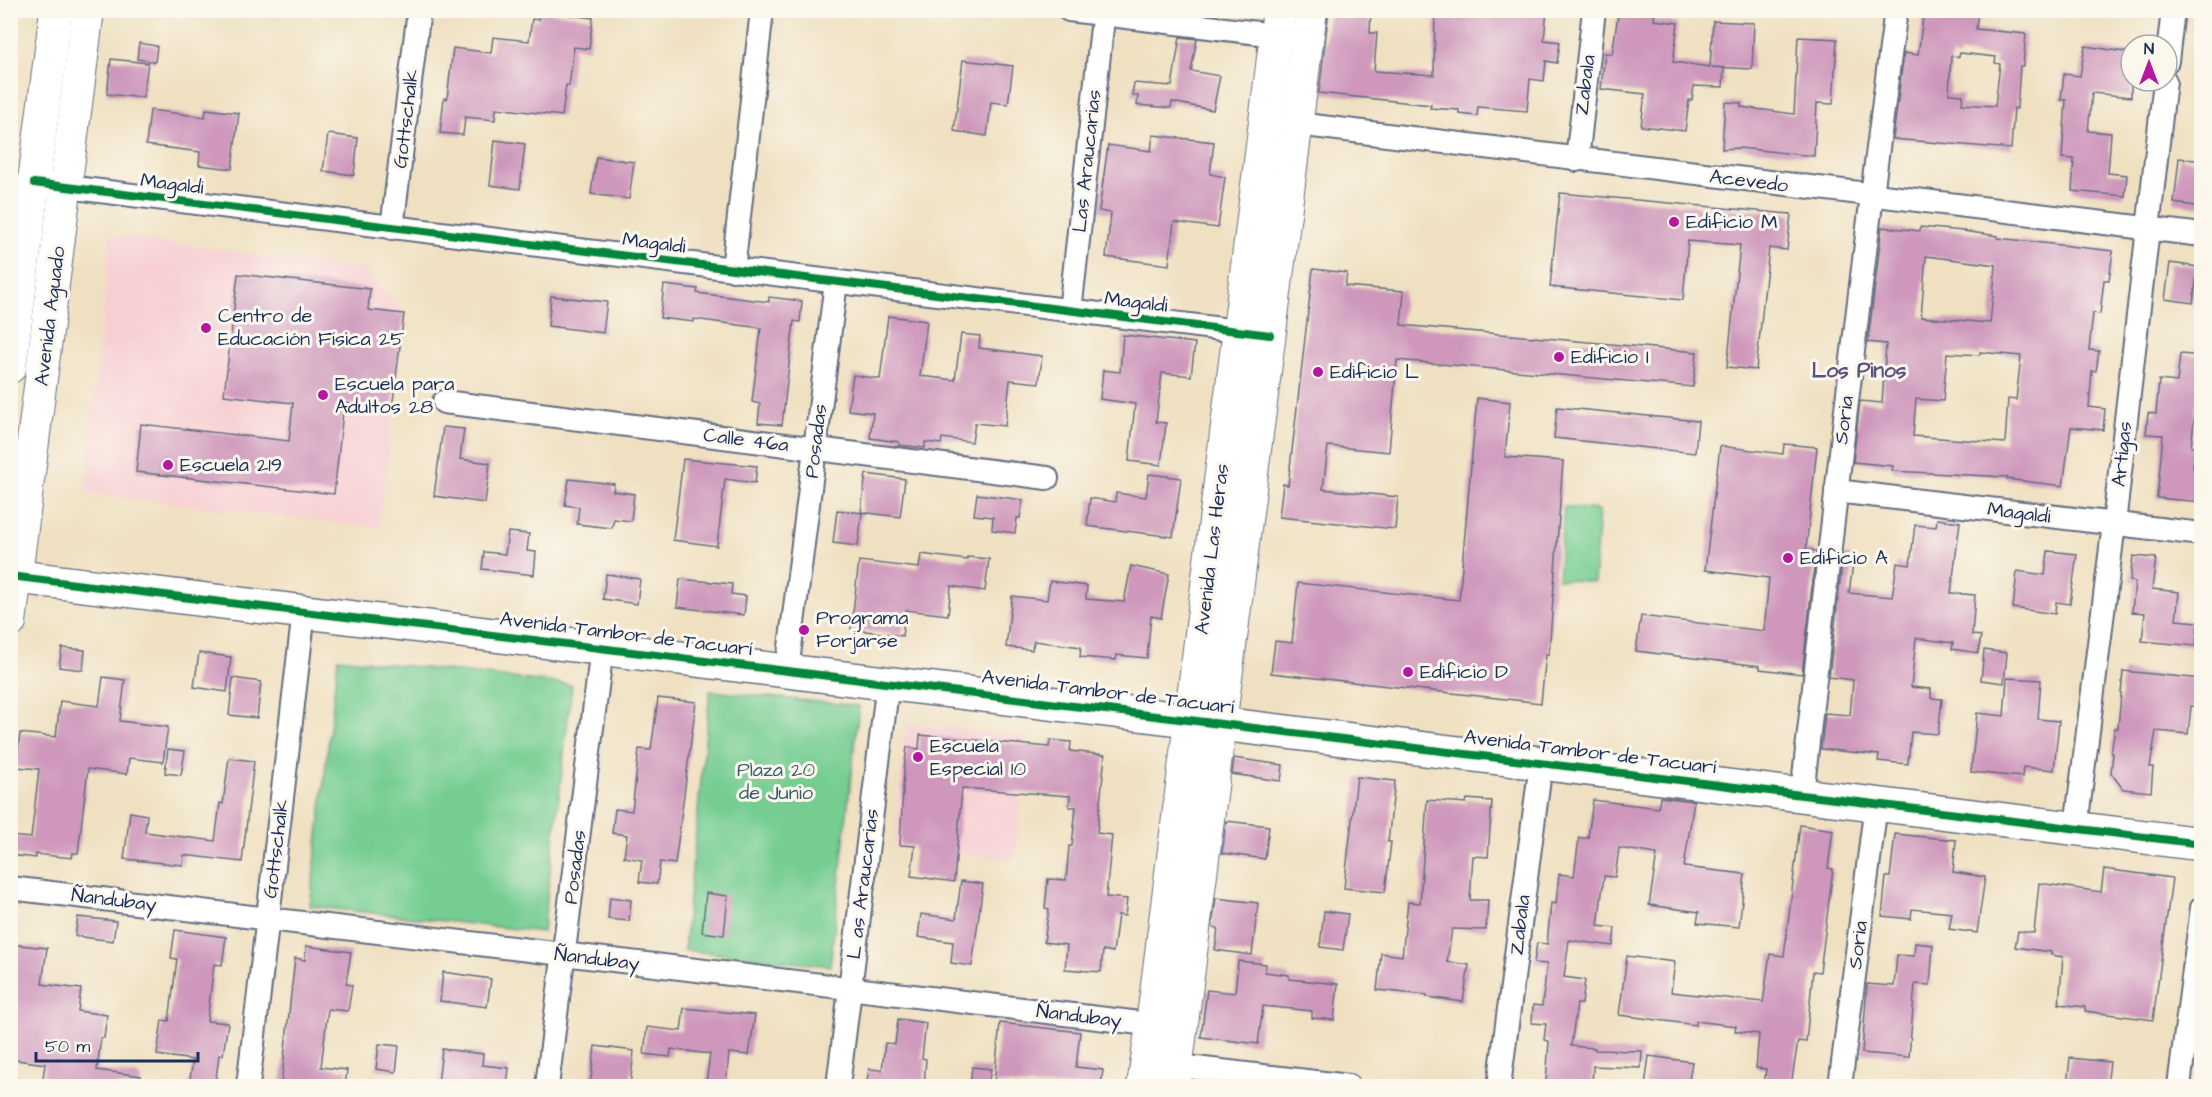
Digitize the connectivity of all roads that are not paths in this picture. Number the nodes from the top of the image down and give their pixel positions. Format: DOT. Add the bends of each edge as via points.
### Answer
graph roads {
  1 [pos="56,10"];
  2 [pos="88,10"];
  3 [pos="419,10"];
  4 [pos="762,10"];
  5 [pos="1069,10"];
  6 [pos="1594,10"];
  7 [pos="1896,10"];
  8 [pos="2173,10"];
  9 [pos="1104,13"];
  10 [pos="1278,23"];
  11 [pos="1309,25"];
  12 [pos="2170,33"];
  13 [pos="2164,93"];
  14 [pos="1297,124"];
  15 [pos="1577,160"];
  16 [pos="66,187"];
  17 [pos="25,190"];
  18 [pos="1871,196"];
  19 [pos="392,228"];
  20 [pos="2147,229"];
  21 [pos="2202,235"];
  22 [pos="733,270"];
  23 [pos="836,282"];
  24 [pos="1070,311"];
  25 [pos="1239,331"];
  26 [pos="1270,335"];
  27 [pos="10,367"];
  28 [pos="444,402"];
  29 [pos="815,449"];
  30 [pos="1047,478"];
  31 [pos="1836,491"];
  32 [pos="2115,524"];
  33 [pos="2202,534"];
  34 [pos="14,576"];
  35 [pos="304,612"];
  36 [pos="10,622"];
  37 [pos="602,648"];
  38 [pos="787,671"];
  39 [pos="888,682"];
  40 [pos="1206,721"];
  41 [pos="1540,763"];
  42 [pos="1802,795"];
  43 [pos="1876,804"];
  44 [pos="2076,827"];
  45 [pos="2202,844"];
  46 [pos="10,888"];
  47 [pos="2202,908"];
  48 [pos="268,919"];
  49 [pos="564,955"];
  50 [pos="850,990"];
  51 [pos="1152,1025"];
  52 [pos="1183,1029"];
  53 [pos="1144,1074"];
  54 [pos="1175,1076"];
  55 [pos="249,1086"];
  56 [pos="547,1086"];
  57 [pos="838,1086"];
  58 [pos="1349,1086"];
  59 [pos="1499,1086"];
  60 [pos="1840,1086"];
  61 [pos="2179,1086"];
  1 -- 17 [label="main road, Avenida Aguado"];
  2 -- 16 [label="main road, Avenida Aguado"];
  3 -- 19 [label="street, Gottschalk"];
  4 -- 22 [label="street"];
  5 -- 9 [label="street"];
  6 -- 15 [label="street, Zabala"];
  7 -- 18 [label="street, Soria"];
  8 -- 12 [label="street"];
  9 -- 10 [label="street"];
  9 -- 24 [label="street, Las Araucarias"];
  10 -- 11 [label="street"];
  10 -- 25 [label="main road, Avenida Las Heras"];
  11 -- 14 [label="main road, Avenida Las Heras"];
  13 -- 20 [label="street, Artigas"];
  14 -- 15 [label="street, Acevedo"];
  14 -- 26 [label="main road, Avenida Las Heras"];
  15 -- 18 [label="street, Acevedo"];
  16 -- 17 [label="street, Magaldi"];
  16 -- 19 [label="street, Magaldi"];
  16 -- 34 [label="main road, Avenida Aguado"];
  17 -- 27 [label="main road, Avenida Aguado"];
  18 -- 20 [label="street, Acevedo"];
  18 -- 31 [label="street, Soria"];
  19 -- 22 [label="street, Magaldi"];
  20 -- 21 [label="street, Acevedo"];
  20 -- 32 [label="street, Artigas"];
  22 -- 23 [label="street, Magaldi"];
  23 -- 24 [label="street, Magaldi"];
  23 -- 29 [label="street, Posadas"];
  24 -- 25 [label="street, Magaldi"];
  25 -- 26 [label="street, Magaldi"];
  25 -- 40 [label="main road, Avenida Las Heras"];
  26 -- 40 [label="main road, Avenida Las Heras"];
  28 -- 29 [label="street, Calle 46a"];
  29 -- 30 [label="street, Calle 46a"];
  29 -- 38 [label="street, Posadas"];
  31 -- 32 [label="street, Magaldi"];
  31 -- 42 [label="street, Soria"];
  32 -- 33 [label="street, Magaldi"];
  32 -- 44 [label="street, Artigas"];
  34 -- 35 [label="main road, Avenida Tambor de Tacuarí"];
  34 -- 36 [label="main road, Avenida Aguado"];
  35 -- 37 [label="main road, Avenida Tambor de Tacuarí"];
  35 -- 48 [label="street, Gottschalk"];
  37 -- 38 [label="main road, Avenida Tambor de Tacuarí"];
  37 -- 49 [label="street, Posadas"];
  38 -- 39 [label="main road, Avenida Tambor de Tacuarí"];
  39 -- 40 [label="main road, Avenida Tambor de Tacuarí"];
  39 -- 50 [label="street, L as Araucarias"];
  40 -- 41 [label="main road, Avenida Tambor de Tacuarí"];
  40 -- 51 [label="main road, Avenida Las Heras"];
  40 -- 52 [label="main road, Avenida Las Heras"];
  41 -- 42 [label="main road, Avenida Tambor de Tacuarí"];
  41 -- 59 [label="street, Zabala"];
  42 -- 43 [label="main road, Avenida Tambor de Tacuarí"];
  43 -- 44 [label="main road, Avenida Tambor de Tacuarí"];
  43 -- 60 [label="street, Soria"];
  44 -- 45 [label="main road, Avenida Tambor de Tacuarí"];
  46 -- 48 [label="street, Ñandubay"];
  47 -- 61 [label="street"];
  48 -- 49 [label="street, Ñandubay"];
  48 -- 55 [label="street, Gottschalk"];
  49 -- 50 [label="street, Ñandubay"];
  49 -- 56 [label="street, Posadas"];
  50 -- 51 [label="street, Ñandubay"];
  50 -- 57 [label="street, L as Araucarias"];
  51 -- 52 [label="street, Ñandubay"];
  51 -- 53 [label="main road, Avenida Las Heras"];
  52 -- 54 [label="main road, Avenida Las Heras"];
  53 -- 54 [label="street"];
  54 -- 58 [label="street"];
}
